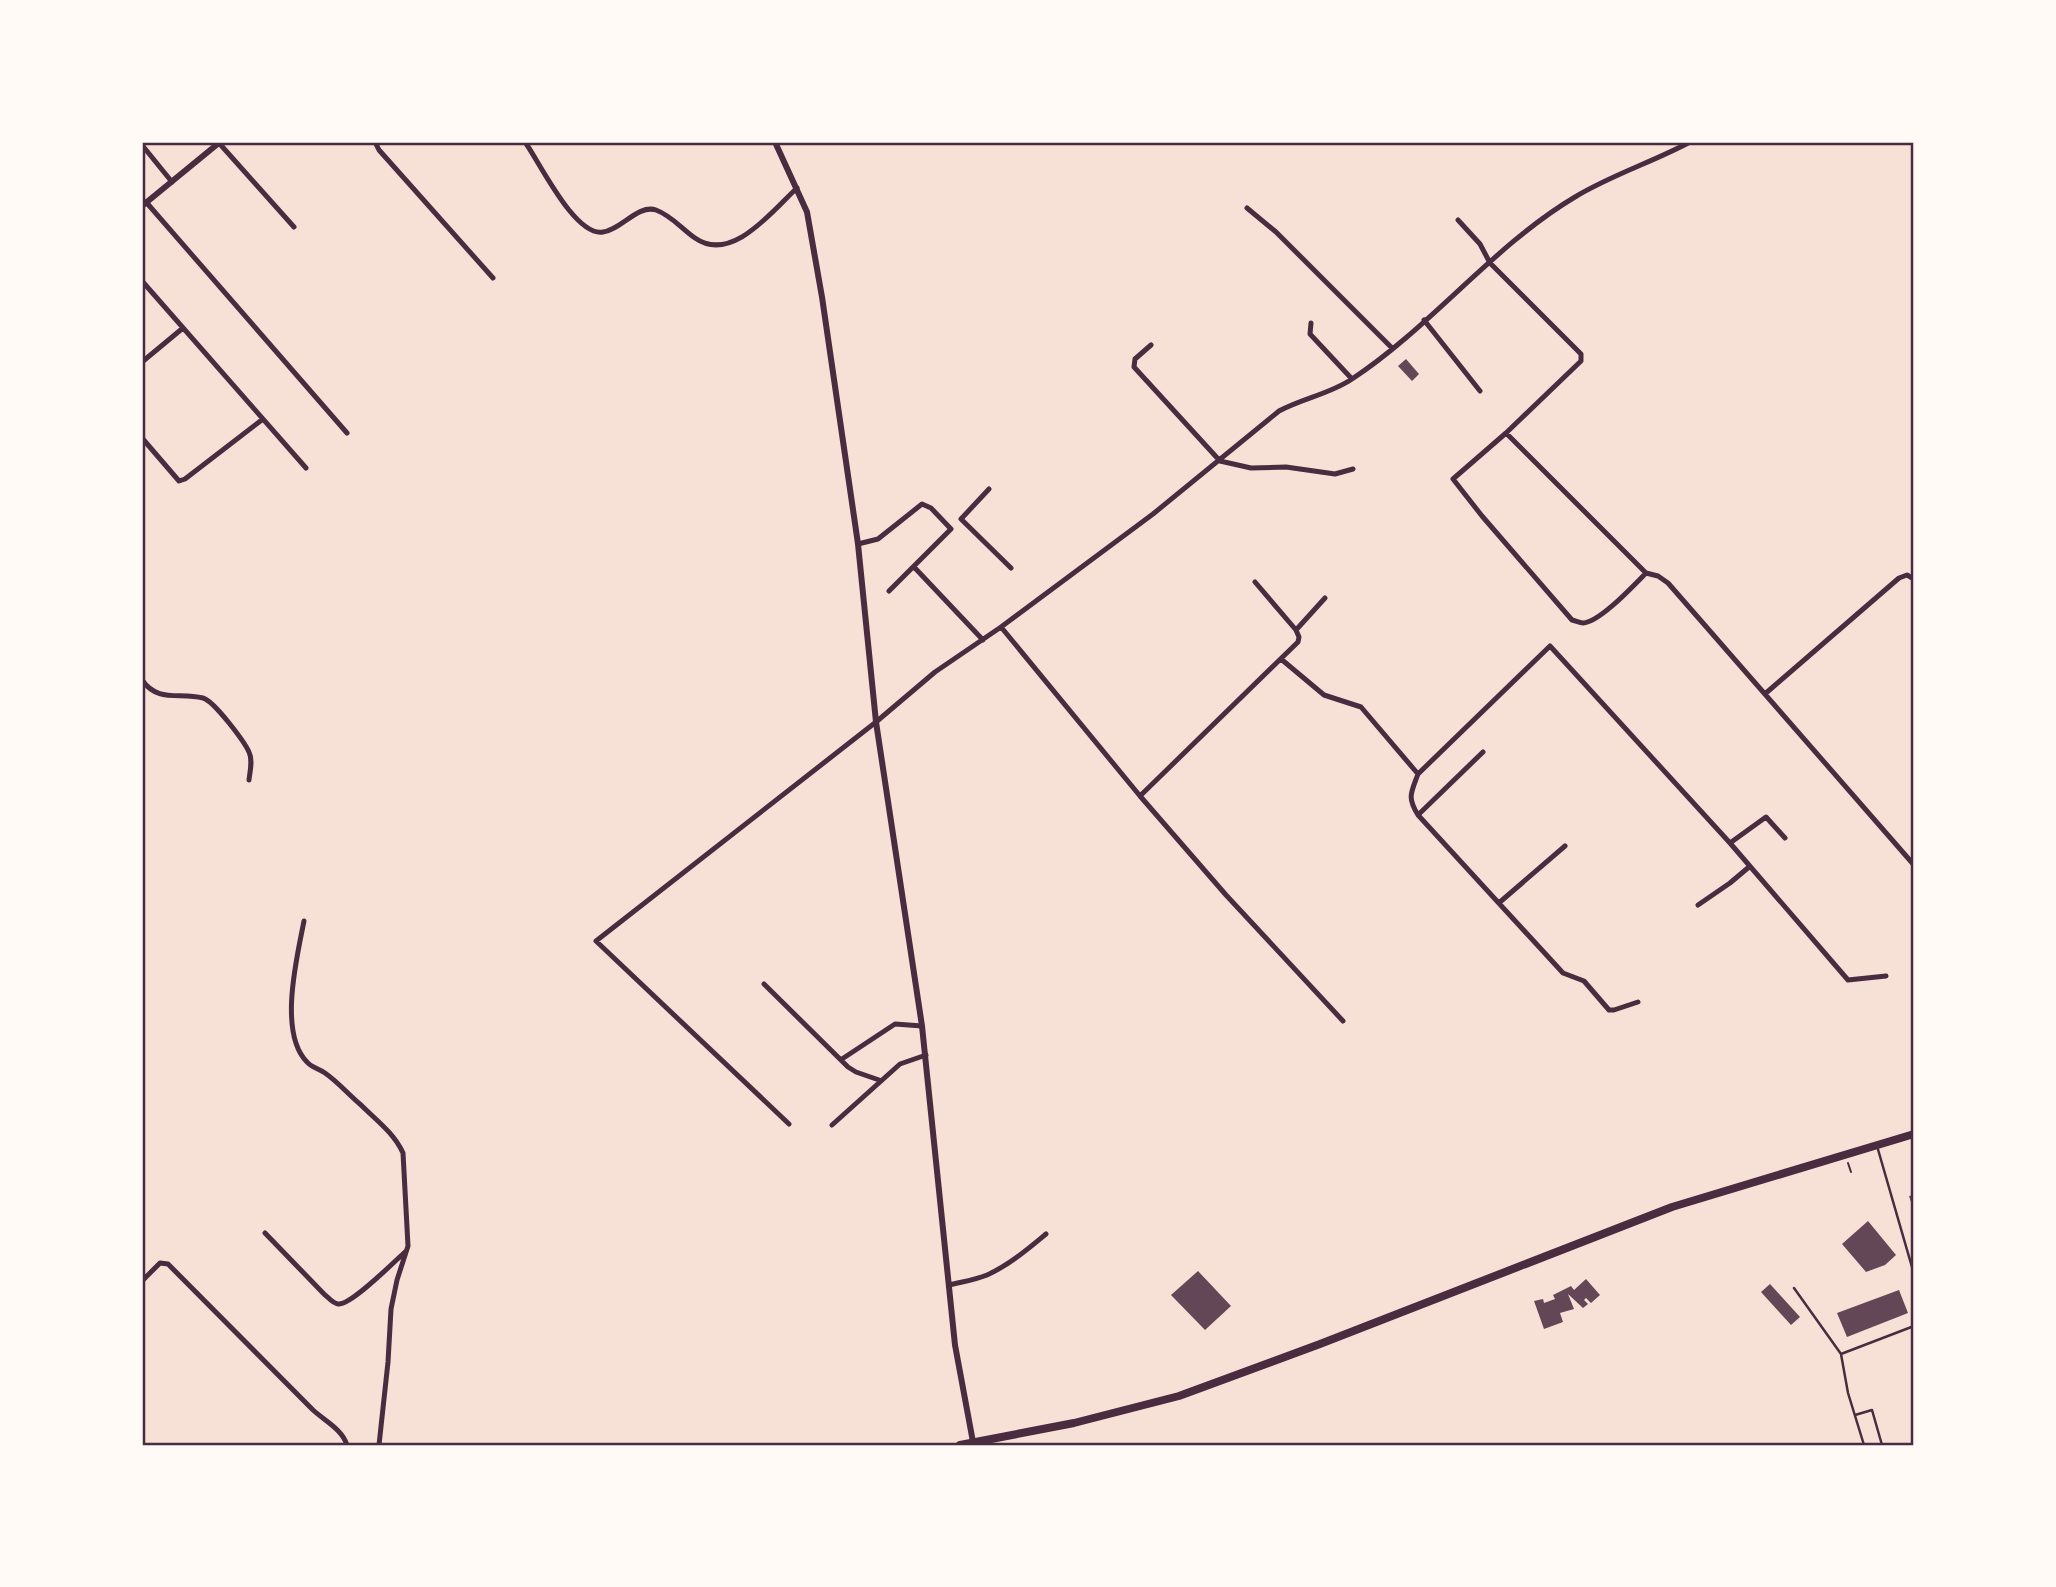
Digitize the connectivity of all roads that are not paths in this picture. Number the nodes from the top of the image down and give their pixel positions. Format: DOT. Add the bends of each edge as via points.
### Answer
graph roads {
  1 [pos="219,142"];
  2 [pos="375,142"];
  3 [pos="526,142"];
  4 [pos="775,142"];
  5 [pos="1673,142"];
  6 [pos="1690,142"];
  7 [pos="142,145"];
  8 [pos="1679,148"];
  9 [pos="172,182"];
  10 [pos="797,188"];
  11 [pos="144,204"];
  12 [pos="1247,208"];
  13 [pos="1458,220"];
  14 [pos="294,228"];
  15 [pos="1490,262"];
  16 [pos="493,278"];
  17 [pos="142,281"];
  18 [pos="1424,320"];
  19 [pos="1311,323"];
  20 [pos="183,328"];
  21 [pos="1151,345"];
  22 [pos="1392,348"];
  23 [pos="142,362"];
  24 [pos="1352,379"];
  25 [pos="1480,391"];
  26 [pos="263,419"];
  27 [pos="347,433"];
  28 [pos="1506,433"];
  29 [pos="142,438"];
  30 [pos="1220,461"];
  31 [pos="306,468"];
  32 [pos="1353,469"];
  33 [pos="989,489"];
  34 [pos="961,519"];
  35 [pos="951,529"];
  36 [pos="858,544"];
  37 [pos="914,567"];
  38 [pos="1011,568"];
  39 [pos="1646,573"];
  40 [pos="1914,579"];
  41 [pos="1255,582"];
  42 [pos="889,591"];
  43 [pos="1325,598"];
  44 [pos="1001,627"];
  45 [pos="1296,631"];
  46 [pos="983,640"];
  47 [pos="1281,659"];
  48 [pos="142,680"];
  49 [pos="1766,693"];
  50 [pos="876,722"];
  51 [pos="1483,752"];
  52 [pos="1418,774"];
  53 [pos="249,780"];
  54 [pos="1140,796"];
  55 [pos="1418,815"];
  56 [pos="1786,838"];
  57 [pos="1730,843"];
  58 [pos="1565,846"];
  59 [pos="1914,865"];
  60 [pos="1749,867"];
  61 [pos="1500,902"];
  62 [pos="1698,905"];
  63 [pos="304,921"];
  64 [pos="1886,976"];
  65 [pos="764,984"];
  66 [pos="1638,1002"];
  67 [pos="1343,1021"];
  68 [pos="922,1026"];
  69 [pos="926,1055"];
  70 [pos="842,1059"];
  71 [pos="879,1080"];
  72 [pos="789,1124"];
  73 [pos="832,1125"];
  74 [pos="1914,1134"];
  75 [pos="1877,1145"];
  76 [pos="265,1233"];
  77 [pos="1046,1234"];
  78 [pos="405,1252"];
  79 [pos="1914,1274"];
  80 [pos="142,1280"];
  81 [pos="949,1285"];
  82 [pos="1794,1288"];
  83 [pos="1914,1326"];
  84 [pos="1840,1354"];
  85 [pos="1855,1415"];
  86 [pos="973,1442"];
  87 [pos="347,1445"];
  88 [pos="379,1445"];
  89 [pos="960,1445"];
  90 [pos="1864,1445"];
  91 [pos="1882,1445"];
  1 -- 9 [label="street"];
  1 -- 14 [label="street"];
  2 -- 16 [label="street"];
  3 -- 10 [label="street" via="565,205 590,230 601,233 653,209 697,240 723,245 742,239"];
  4 -- 10 [label="street"];
  5 -- 8 [label="street"];
  6 -- 8 [label="street"];
  7 -- 9 [label="street"];
  8 -- 15 [label="street" via="1575,197"];
  9 -- 11 [label="street"];
  10 -- 36 [label="street" via="807,212 820,285"];
  11 -- 27 [label="street"];
  12 -- 22 [label="street"];
  13 -- 15 [label="street"];
  15 -- 18 [label="street"];
  15 -- 28 [label="street" via="1581,354 1581,361"];
  17 -- 20 [label="street"];
  18 -- 22 [label="street"];
  18 -- 25 [label="street"];
  19 -- 24 [label="street" via="1310,334"];
  20 -- 23 [label="street"];
  20 -- 26 [label="street"];
  21 -- 30 [label="street" via="1135,359 1134,367"];
  22 -- 24 [label="street"];
  24 -- 30 [label="street" via="1279,411"];
  26 -- 29 [label="street" via="179,481"];
  26 -- 31 [label="street"];
  28 -- 39 [label="street"];
  28 -- 39 [label="street" via="1453,479 1572,620 1584,623 1619,601"];
  30 -- 32 [label="street" via="1335,474"];
  30 -- 44 [label="street"];
  33 -- 34 [label="street"];
  34 -- 35 [label="street"];
  34 -- 38 [label="street"];
  35 -- 36 [label="street" via="922,504 877,539"];
  35 -- 37 [label="street"];
  36 -- 50 [label="street"];
  37 -- 42 [label="street"];
  37 -- 46 [label="street"];
  39 -- 49 [label="street" via="1668,583"];
  40 -- 49 [label="street" via="1907,575 1899,578"];
  41 -- 45 [label="street"];
  43 -- 45 [label="street"];
  44 -- 46 [label="street"];
  44 -- 54 [label="street"];
  45 -- 47 [label="street" via="1298,642"];
  46 -- 50 [label="street"];
  47 -- 52 [label="street" via="1324,695 1361,707"];
  47 -- 54 [label="street"];
  48 -- 53 [label="street" via="158,694 208,700 249,752"];
  49 -- 59 [label="street"];
  50 -- 68 [label="street"];
  50 -- 72 [label="street" via="596,941"];
  51 -- 55 [label="street"];
  52 -- 55 [label="street" via="1411,794"];
  52 -- 57 [label="street" via="1550,646"];
  54 -- 67 [label="street"];
  55 -- 61 [label="street"];
  56 -- 57 [label="street" via="1766,817"];
  57 -- 60 [label="street"];
  58 -- 61 [label="street"];
  60 -- 62 [label="street"];
  60 -- 64 [label="street" via="1848,980"];
  61 -- 66 [label="street" via="1563,973 1584,981 1609,1010"];
  63 -- 78 [label="street" via="294,975 296,1043 306,1062 326,1074 397,1140 403,1153"];
  65 -- 70 [label="street"];
  68 -- 69 [label="street"];
  68 -- 70 [label="street" via="895,1024"];
  69 -- 71 [label="street" via="900,1064"];
  69 -- 81 [label="street"];
  70 -- 71 [label="street" via="856,1072"];
  71 -- 73 [label="street"];
  74 -- 75 [label="highway"];
  75 -- 79 [label="lane"];
  75 -- 86 [label="highway" via="1672,1207 1179,1396"];
  76 -- 78 [label="street" via="324,1294 340,1304"];
  77 -- 81 [label="street" via="985,1276"];
  78 -- 88 [label="street" via="391,1309"];
  80 -- 87 [label="street" via="160,1263 168,1264 313,1410 338,1429"];
  81 -- 86 [label="street"];
  82 -- 84 [label="lane"];
  83 -- 84 [label="lane"];
  84 -- 85 [label="lane"];
  85 -- 90 [label="lane"];
  85 -- 91 [label="lane" via="1872,1410"];
  86 -- 89 [label="highway"];
}
